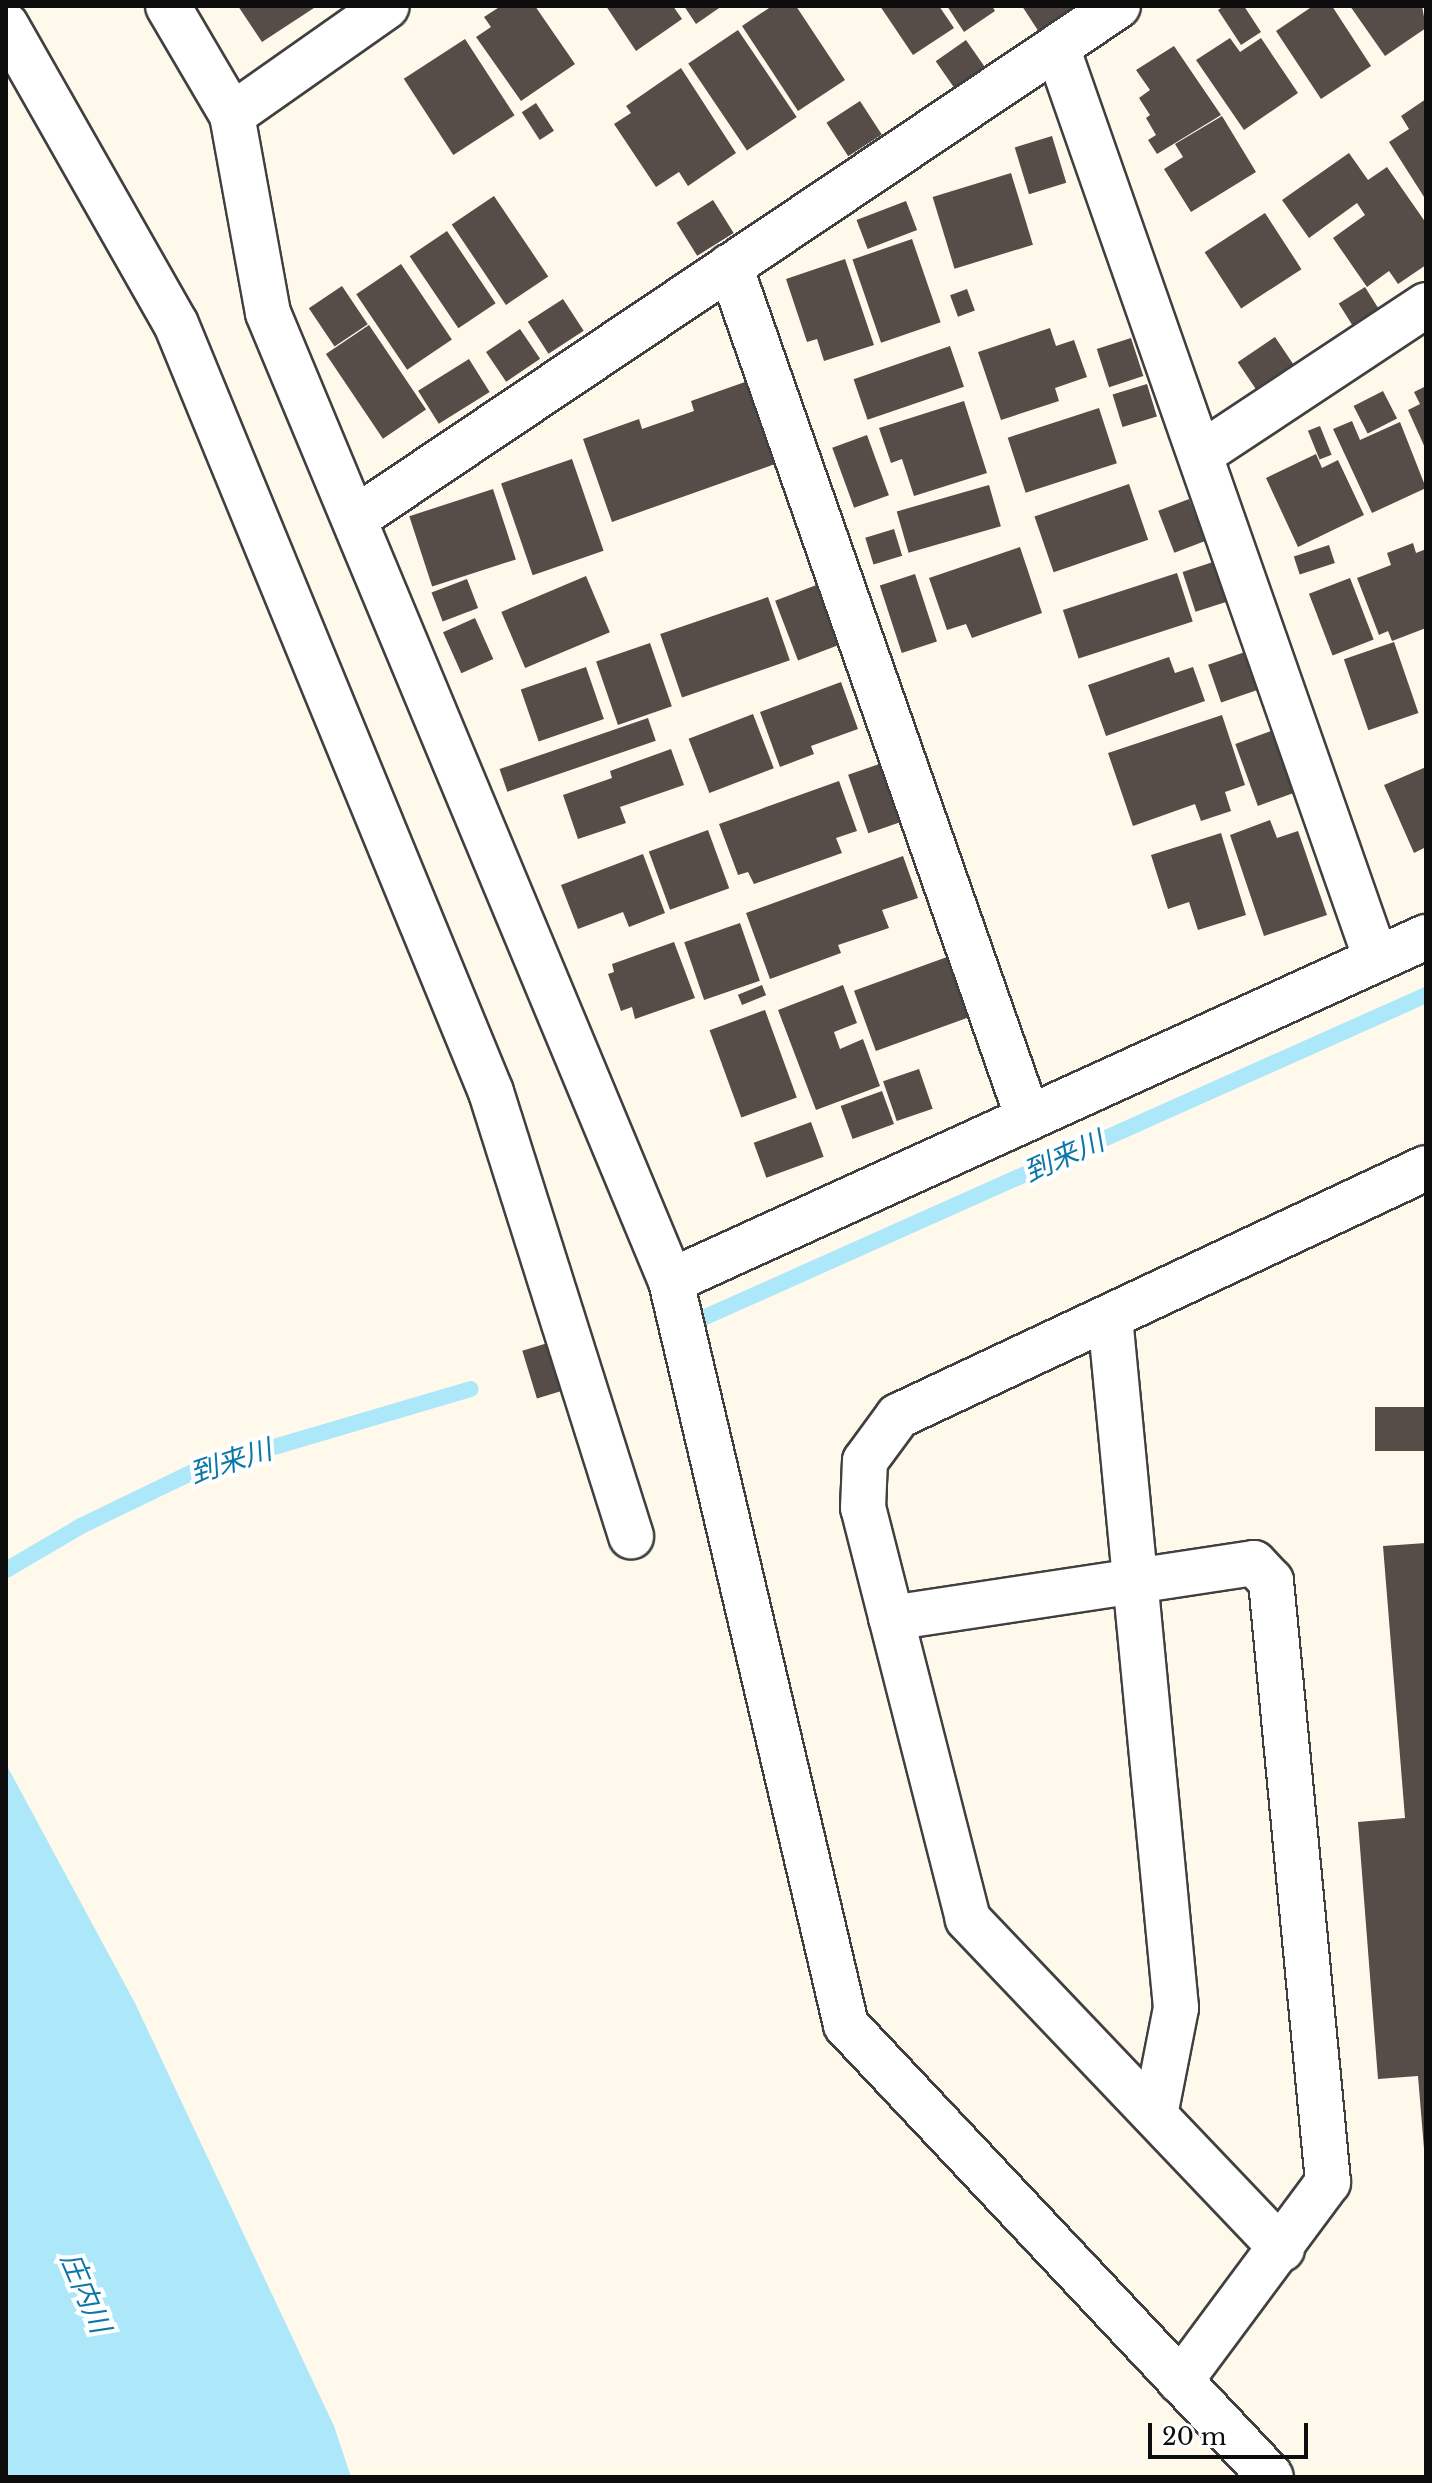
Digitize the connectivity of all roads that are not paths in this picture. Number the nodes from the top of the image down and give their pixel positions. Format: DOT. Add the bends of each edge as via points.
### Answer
graph roads {
  1 [pos="168,6"];
  2 [pos="387,6"];
  3 [pos="1118,6"];
  4 [pos="6,25"];
  5 [pos="1057,47"];
  6 [pos="232,115"];
  7 [pos="730,266"];
  8 [pos="1426,305"];
  9 [pos="1201,454"];
  10 [pos="356,518"];
  11 [pos="1426,937"];
  12 [pos="1376,959"];
  13 [pos="1028,1118"];
  14 [pos="1426,1168"];
  15 [pos="671,1281"];
  16 [pos="1110,1317"];
  17 [pos="631,1536"];
  18 [pos="1137,1581"];
  19 [pos="891,1618"];
  20 [pos="1155,2115"];
  21 [pos="1282,2249"];
  22 [pos="1180,2381"];
  23 [pos="1271,2477"];
  1 -- 6 [label="street"];
  2 -- 6 [label="street"];
  3 -- 5 [label="street"];
  4 -- 17 [label="street" via="176,324 491,1092"];
  5 -- 7 [label="street"];
  5 -- 9 [label="street"];
  6 -- 10 [label="street" via="268,313"];
  7 -- 10 [label="street"];
  7 -- 13 [label="street"];
  8 -- 9 [label="street"];
  9 -- 12 [label="street"];
  10 -- 15 [label="street"];
  11 -- 12 [label="street"];
  12 -- 13 [label="street"];
  13 -- 15 [label="street"];
  14 -- 16 [label="street"];
  15 -- 22 [label="street" via="846,2025"];
  16 -- 18 [label="street"];
  16 -- 19 [label="street" via="898,1416 865,1461 863,1508"];
  18 -- 19 [label="street"];
  18 -- 20 [label="street" via="1176,2008"];
  18 -- 21 [label="street" via="1254,1563 1271,1581 1328,2182"];
  19 -- 20 [label="street" via="968,1919"];
  20 -- 21 [label="street"];
  21 -- 22 [label="street"];
  22 -- 23 [label="street"];
}
